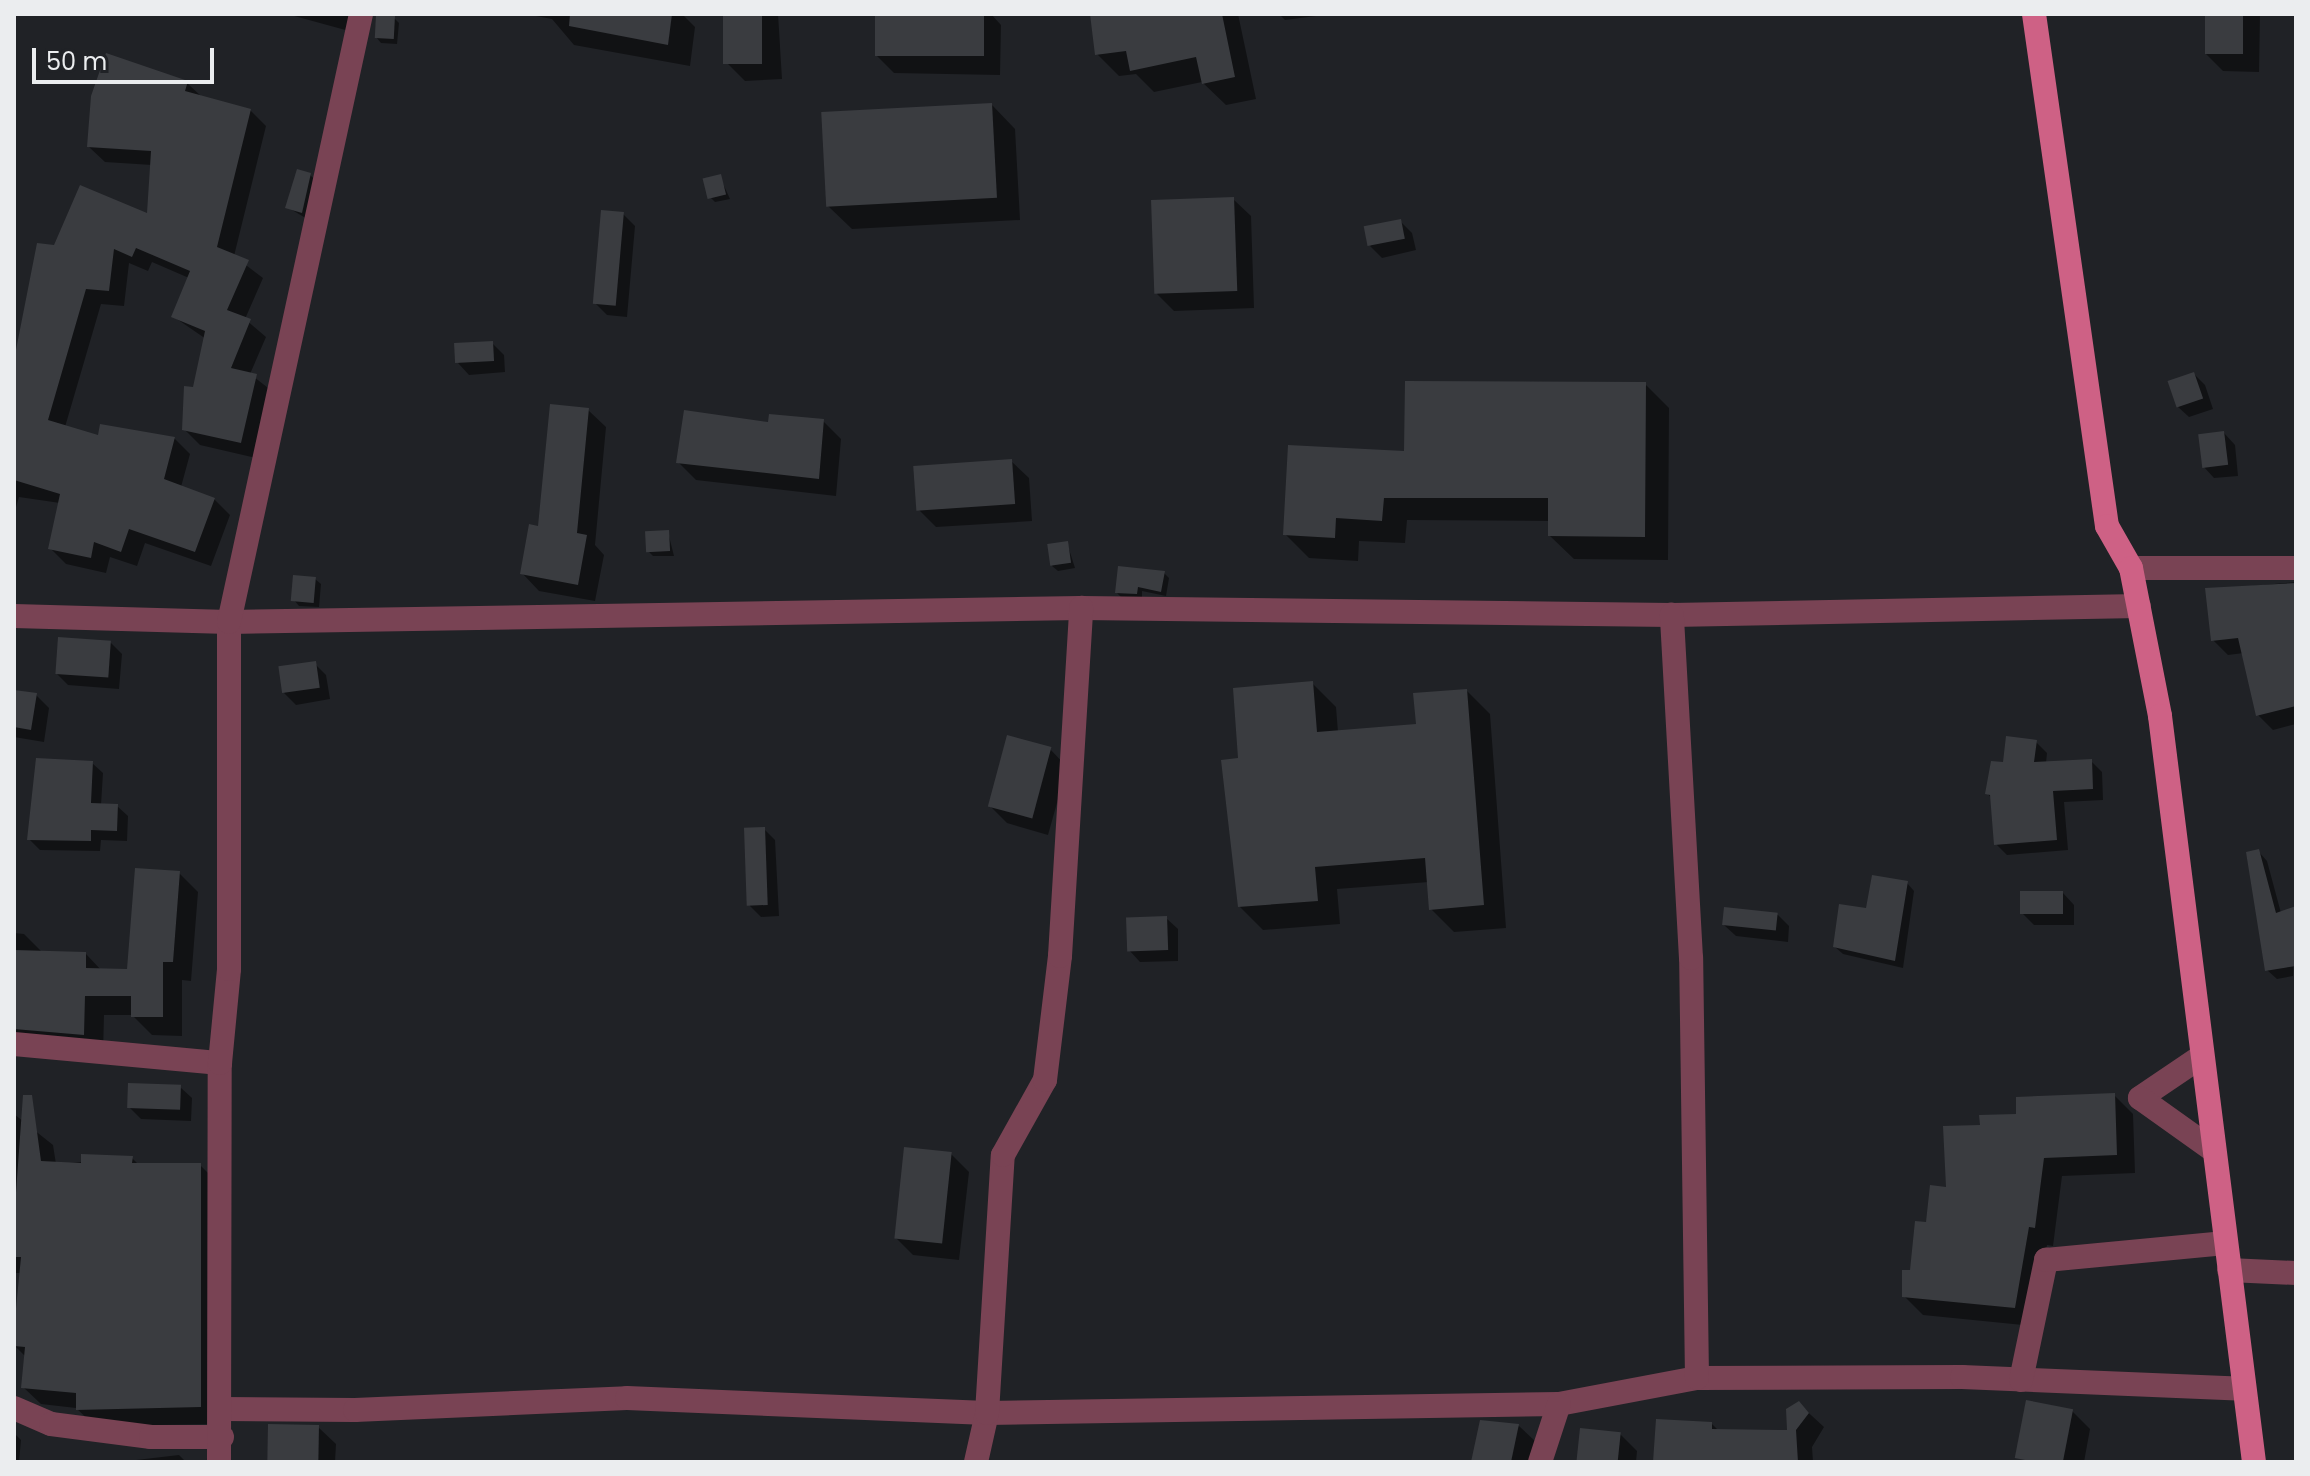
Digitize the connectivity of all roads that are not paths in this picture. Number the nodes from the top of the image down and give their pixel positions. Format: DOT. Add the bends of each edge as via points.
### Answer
graph roads {
  1 [pos="361,14"];
  2 [pos="2034,14"];
  3 [pos="2131,568"];
  4 [pos="2296,568"];
  5 [pos="2139,606"];
  6 [pos="1081,608"];
  7 [pos="1672,615"];
  8 [pos="14,616"];
  9 [pos="229,622"];
  10 [pos="14,1044"];
  11 [pos="2202,1056"];
  12 [pos="220,1063"];
  13 [pos="2213,1150"];
  14 [pos="2225,1243"];
  15 [pos="2229,1270"];
  16 [pos="2296,1273"];
  17 [pos="1697,1378"];
  18 [pos="2021,1380"];
  19 [pos="2243,1389"];
  20 [pos="1559,1404"];
  21 [pos="14,1408"];
  22 [pos="222,1409"];
  23 [pos="987,1413"];
  24 [pos="222,1437"];
  25 [pos="219,1462"];
  26 [pos="976,1462"];
  27 [pos="1540,1462"];
  28 [pos="2254,1462"];
  1 -- 9 [label="street"];
  2 -- 3 [label="main road" via="2107,526"];
  3 -- 4 [label="street"];
  3 -- 5 [label="main road"];
  5 -- 7 [label="street"];
  5 -- 11 [label="main road" via="2160,716"];
  6 -- 7 [label="street"];
  6 -- 9 [label="street"];
  6 -- 23 [label="street" via="1057,987 1045,1080 1003,1155"];
  7 -- 17 [label="street" via="1691,958"];
  8 -- 9 [label="street"];
  9 -- 12 [label="street" via="229,969"];
  10 -- 12 [label="street"];
  11 -- 13 [label="main road"];
  11 -- 13 [label="street" via="2140,1098"];
  12 -- 22 [label="street"];
  13 -- 14 [label="main road"];
  14 -- 15 [label="main road"];
  14 -- 18 [label="street" via="2046,1260"];
  15 -- 16 [label="street"];
  15 -- 19 [label="main road"];
  17 -- 18 [label="street"];
  17 -- 20 [label="street"];
  18 -- 19 [label="street"];
  19 -- 28 [label="main road"];
  20 -- 23 [label="street"];
  20 -- 27 [label="street"];
  21 -- 24 [label="street" via="51,1424 151,1437"];
  22 -- 23 [label="street" via="355,1410 627,1398"];
  22 -- 24 [label="street"];
  23 -- 26 [label="street"];
  24 -- 25 [label="street"];
}
